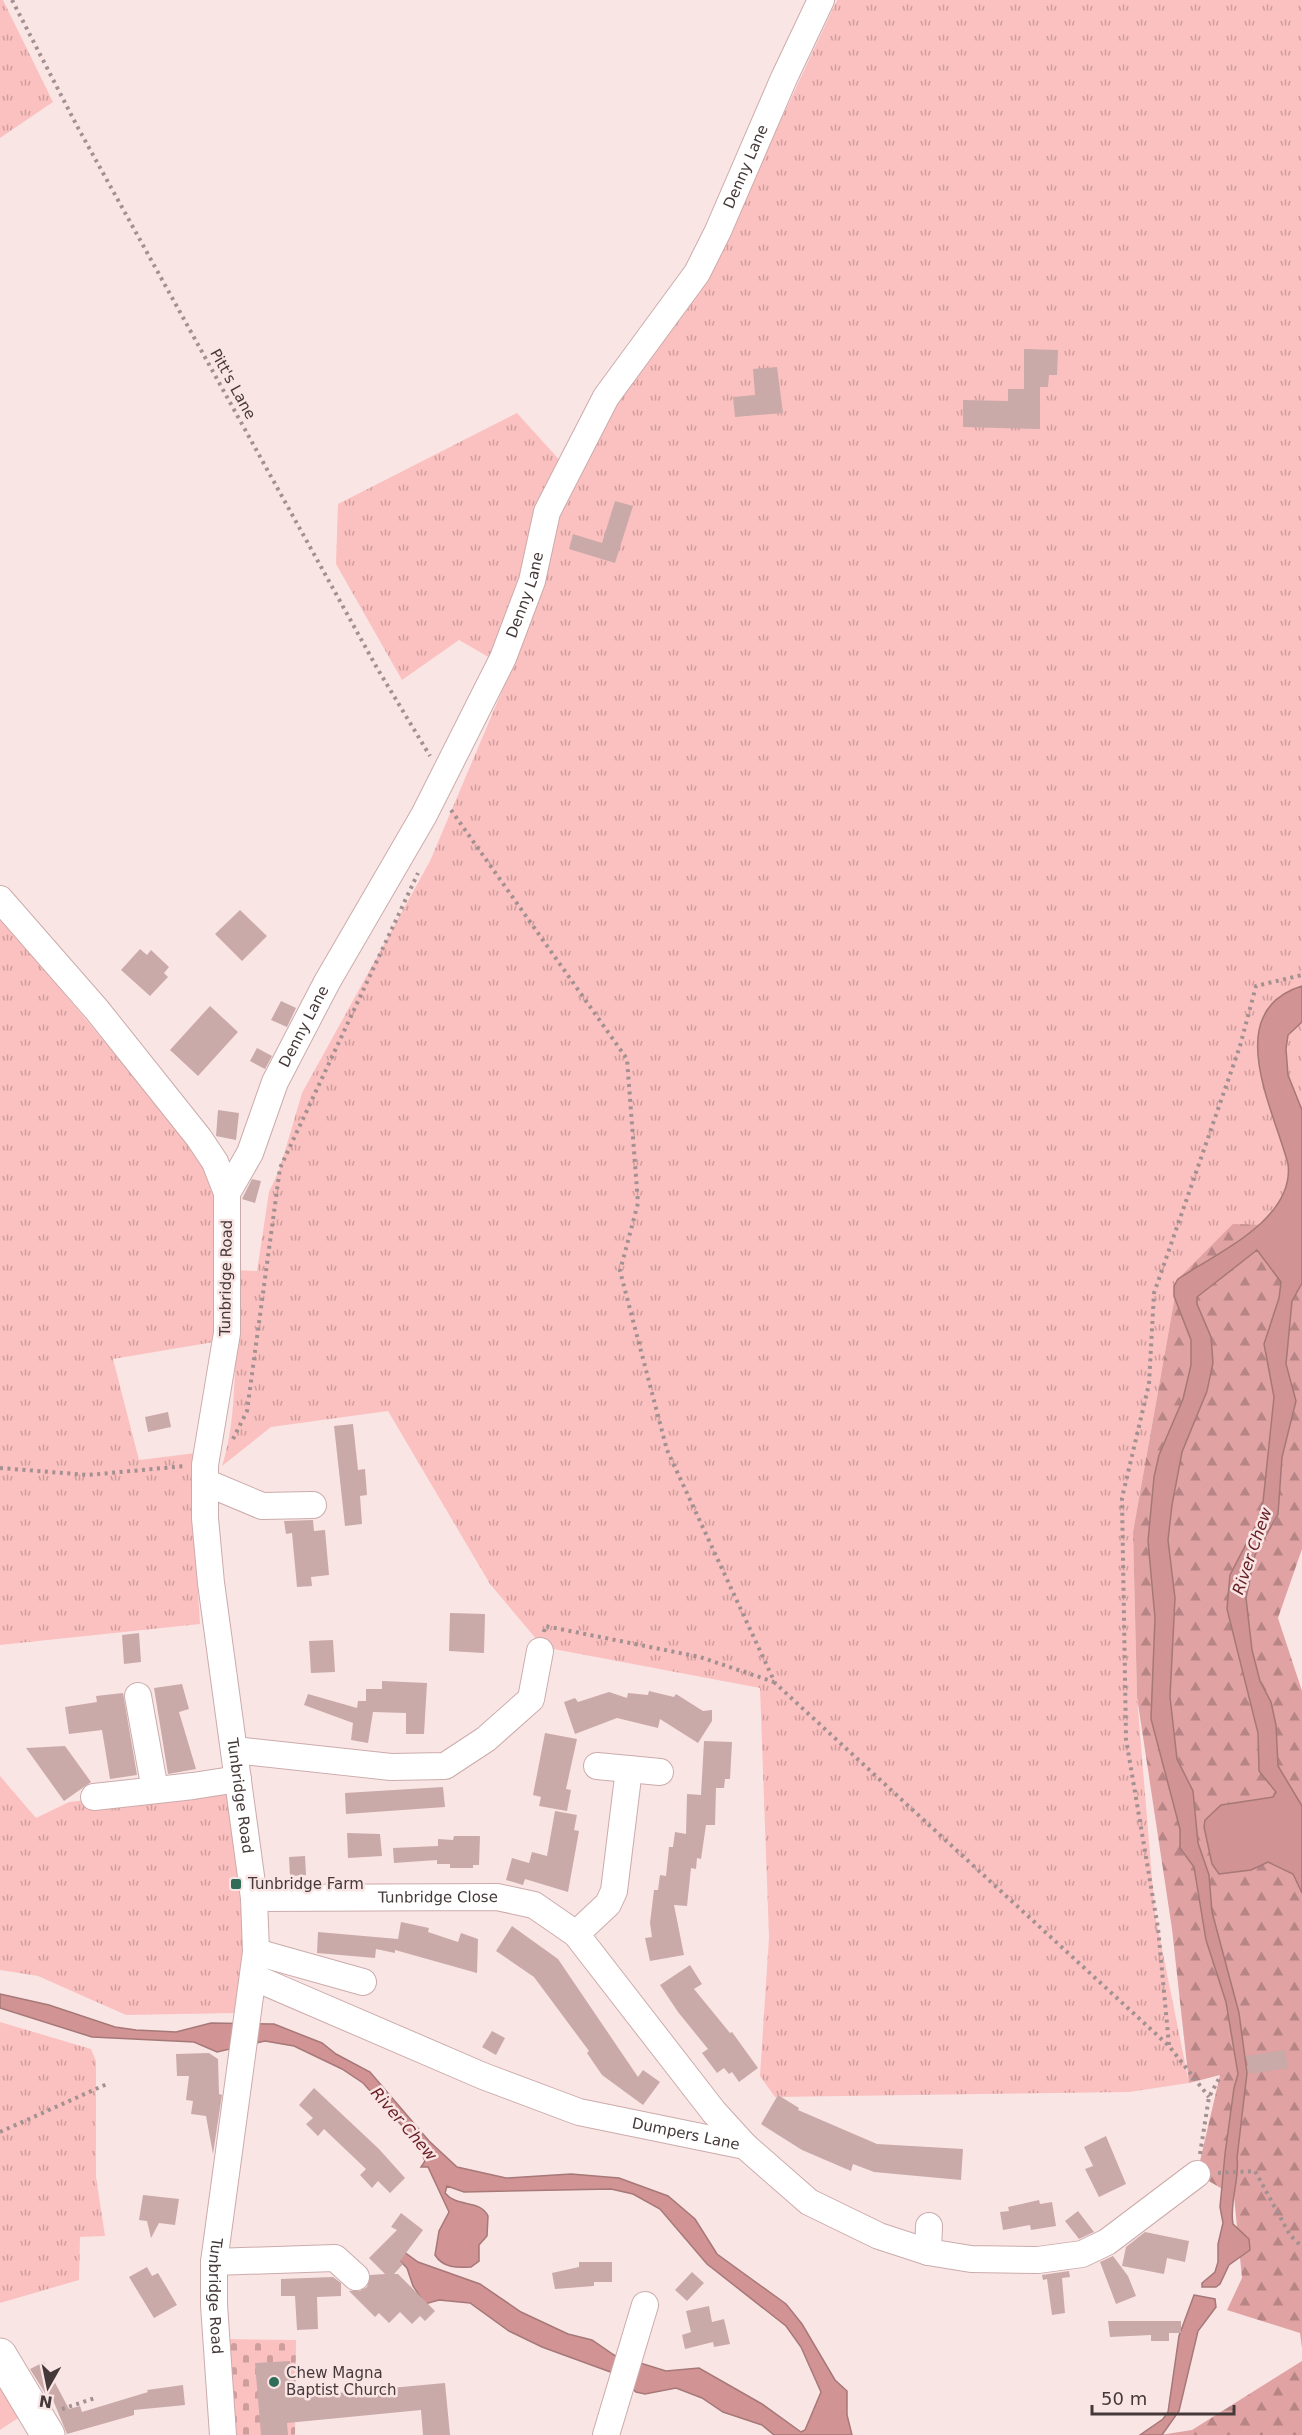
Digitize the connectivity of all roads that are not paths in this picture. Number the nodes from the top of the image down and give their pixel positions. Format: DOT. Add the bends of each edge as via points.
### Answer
graph roads {
  1 [pos="821,0"];
  2 [pos="0,899"];
  3 [pos="227,1192"];
  4 [pos="205,1473"];
  5 [pos="313,1505"];
  6 [pos="540,1651"];
  7 [pos="138,1696"];
  8 [pos="234,1750"];
  9 [pos="597,1766"];
  10 [pos="629,1769"];
  11 [pos="660,1772"];
  12 [pos="238,1779"];
  13 [pos="155,1791"];
  14 [pos="93,1797"];
  15 [pos="254,1898"];
  16 [pos="576,1934"];
  17 [pos="256,1952"];
  18 [pos="253,1977"];
  19 [pos="363,1982"];
  20 [pos="745,2146"];
  21 [pos="1208,2173"];
  22 [pos="929,2226"];
  23 [pos="928,2252"];
  24 [pos="214,2262"];
  25 [pos="356,2277"];
  26 [pos="645,2305"];
  27 [pos="0,2355"];
  28 [pos="42,2426"];
  29 [pos="223,2435"];
  30 [pos="606,2435"];
  1 -- 3 [label="street, Denny Lane" via="696,273 606,397 547,512 532,581 503,658 424,815 327,982 275,1082 250,1154"];
  2 -- 3 [label="street" via="97,1010 199,1138 215,1162"];
  3 -- 4 [label="street, Tunbridge Road" via="226,1333"];
  4 -- 5 [label="street" via="262,1506"];
  4 -- 8 [label="street, Tunbridge Road" via="211,1583"];
  6 -- 8 [label="street" via="531,1699 486,1739 445,1766 391,1767"];
  7 -- 13 [label="street"];
  8 -- 12 [label="street, Tunbridge Road"];
  9 -- 10 [label="street"];
  10 -- 11 [label="street"];
  10 -- 16 [label="street" via="614,1890 608,1904"];
  12 -- 13 [label="street"];
  12 -- 15 [label="street, Tunbridge Road"];
  13 -- 14 [label="street"];
  15 -- 16 [label="street, Tunbridge Close" via="497,1897 534,1905"];
  15 -- 17 [label="street, Tunbridge Road"];
  16 -- 20 [label="street, Tunbridge Close" via="714,2112"];
  17 -- 18 [label="street, Tunbridge Road"];
  17 -- 19 [label="street"];
  18 -- 20 [label="street, Dumpers Lane" via="483,2076 579,2112"];
  18 -- 24 [label="street, Tunbridge Road"];
  20 -- 23 [label="street, Dumpers Lane" via="809,2202 879,2236"];
  21 -- 23 [label="street, Dumpers Lane" via="1107,2242 1082,2254 1038,2260 971,2259"];
  22 -- 23 [label="street"];
  24 -- 25 [label="street" via="335,2258"];
  24 -- 29 [label="street, Tunbridge Road" via="213,2305"];
  26 -- 30 [label="street"];
  27 -- 28 [label="main road"];
}
